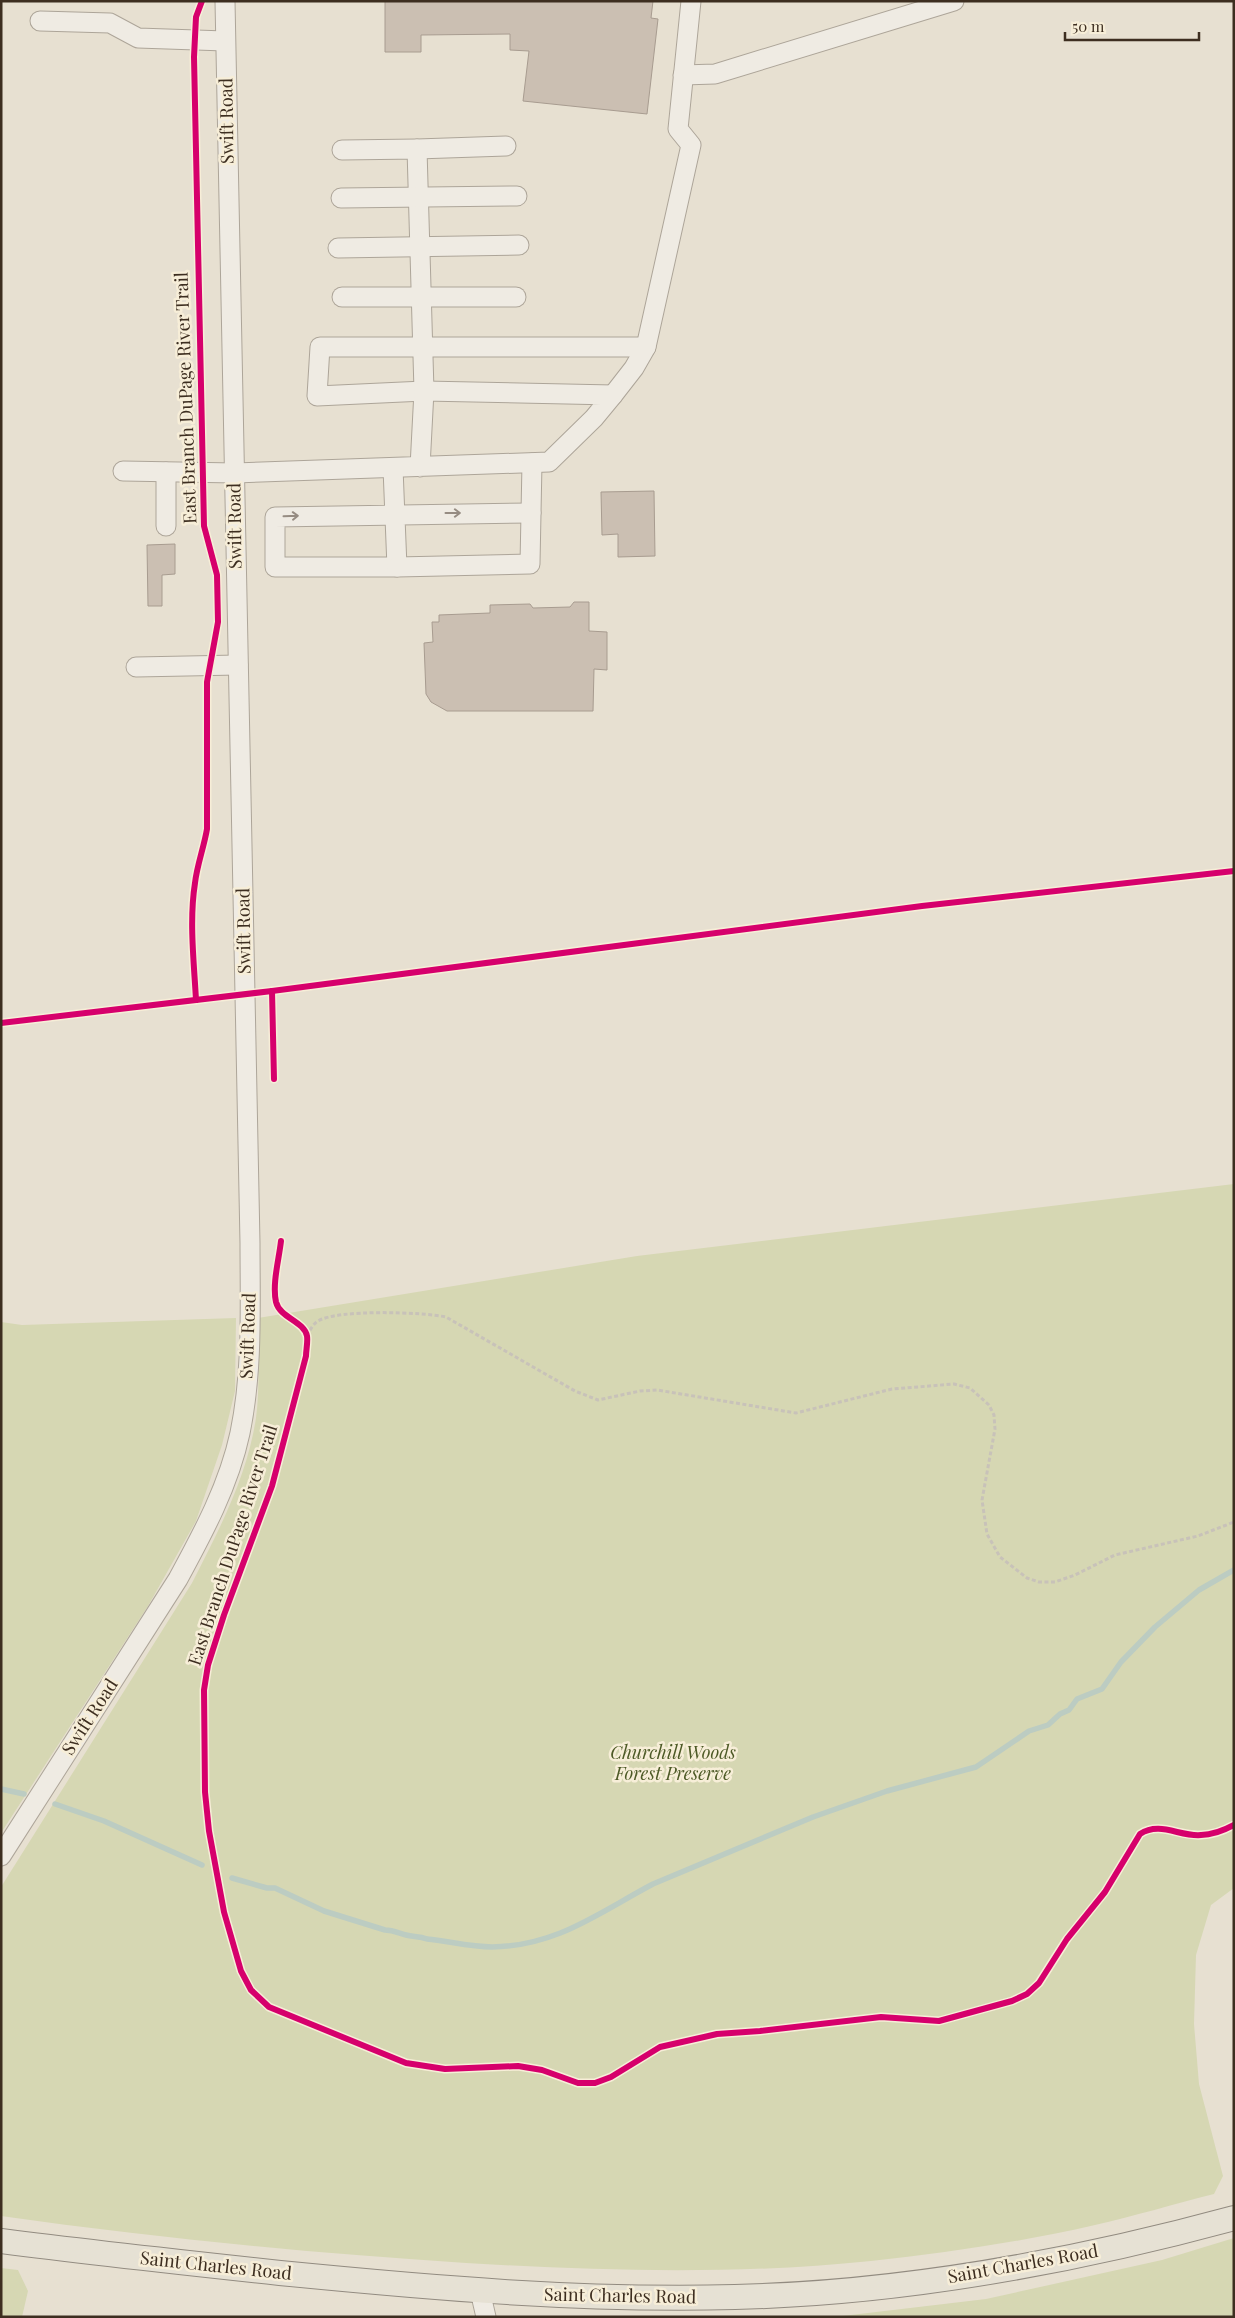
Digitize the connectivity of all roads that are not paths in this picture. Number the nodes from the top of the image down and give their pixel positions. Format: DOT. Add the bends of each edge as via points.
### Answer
graph roads {
  1 [pos="225,1"];
  2 [pos="691,1"];
  3 [pos="954,1"];
  4 [pos="40,21"];
  5 [pos="226,41"];
  6 [pos="683,75"];
  7 [pos="506,146"];
  8 [pos="417,149"];
  9 [pos="342,150"];
  10 [pos="517,196"];
  11 [pos="418,197"];
  12 [pos="341,198"];
  13 [pos="519,246"];
  14 [pos="419,247"];
  15 [pos="338,248"];
  16 [pos="342,297"];
  17 [pos="516,297"];
  18 [pos="421,298"];
  19 [pos="422,347"];
  20 [pos="646,347"];
  21 [pos="424,391"];
  22 [pos="612,395"];
  23 [pos="532,462"];
  24 [pos="420,467"];
  25 [pos="393,468"];
  26 [pos="123,470"];
  27 [pos="166,472"];
  28 [pos="235,473"];
  29 [pos="396,513"];
  30 [pos="531,513"];
  31 [pos="166,526"];
  32 [pos="397,567"];
  33 [pos="238,665"];
  34 [pos="136,667"];
  35 [pos="1,1856"];
  36 [pos="1234,2218"];
  37 [pos="1,2241"];
  38 [pos="480,2291"];
  39 [pos="486,2317"];
  1 -- 5 [label="street, Swift Road"];
  2 -- 6 [label="street"];
  3 -- 6 [label="street" via="715,74"];
  4 -- 5 [label="street" via="110,23 138,38"];
  5 -- 28 [label="street, Swift Road"];
  6 -- 20 [label="street" via="678,129 691,145"];
  7 -- 8 [label="street"];
  8 -- 9 [label="street"];
  8 -- 11 [label="street"];
  10 -- 11 [label="street"];
  11 -- 12 [label="street"];
  11 -- 14 [label="street"];
  13 -- 14 [label="street"];
  14 -- 15 [label="street"];
  14 -- 18 [label="street"];
  16 -- 18 [label="street"];
  17 -- 18 [label="street"];
  18 -- 19 [label="street"];
  19 -- 20 [label="street"];
  19 -- 21 [label="street"];
  19 -- 21 [label="street" via="320,347 318,396"];
  20 -- 22 [label="street"];
  21 -- 22 [label="street"];
  21 -- 24 [label="street"];
  22 -- 23 [label="street" via="594,418 549,462"];
  23 -- 24 [label="street"];
  23 -- 30 [label="street"];
  24 -- 25 [label="street"];
  25 -- 28 [label="street"];
  25 -- 29 [label="street"];
  26 -- 27 [label="street"];
  27 -- 28 [label="street"];
  27 -- 31 [label="street"];
  28 -- 33 [label="street, Swift Road"];
  29 -- 30 [label="street, one-way"];
  29 -- 32 [label="street"];
  32 -- 29 [label="street, one-way" via="275,567 275,517"];
  30 -- 32 [label="street" via="530,564"];
  33 -- 34 [label="street"];
  33 -- 35 [label="street, Swift Road" via="250,1243 248,1372 240,1433 220,1494 178,1579"];
  36 -- 38 [label="main road, Saint Charles Road" via="1076,2256 959,2276 855,2289 701,2297"];
  37 -- 38 [label="main road, Saint Charles Road" via="110,2255"];
  38 -- 39 [label="street"];
}
